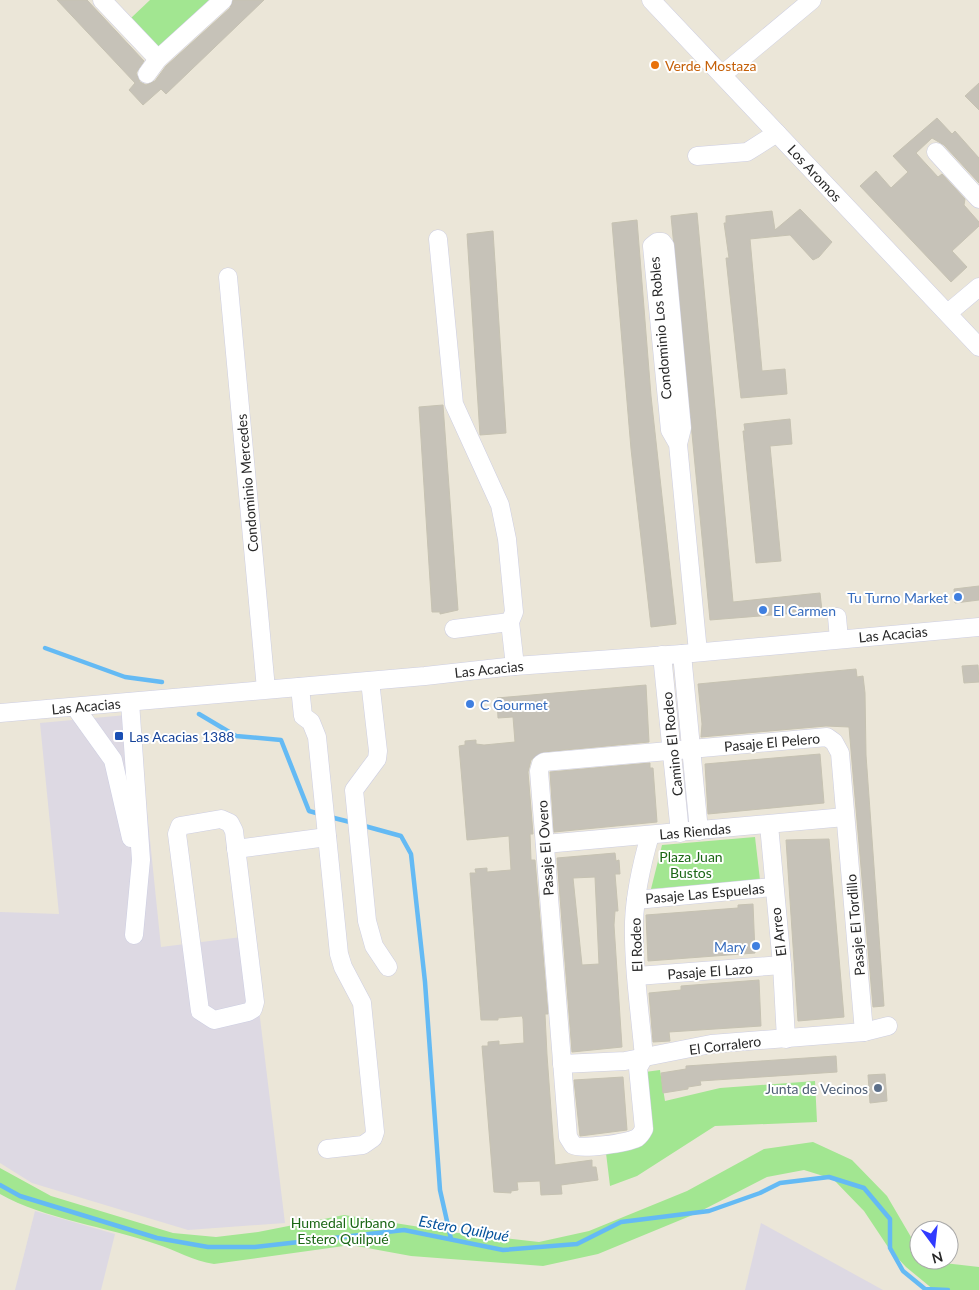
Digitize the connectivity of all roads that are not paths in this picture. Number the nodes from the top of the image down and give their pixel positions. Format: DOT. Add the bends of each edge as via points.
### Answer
graph roads {
  1 [pos="102,0"];
  2 [pos="222,0"];
  3 [pos="651,0"];
  4 [pos="812,0"];
  5 [pos="158,59"];
  6 [pos="147,74"];
  7 [pos="722,74"];
  8 [pos="777,133"];
  9 [pos="936,152"];
  10 [pos="696,156"];
  11 [pos="979,199"];
  12 [pos="438,238"];
  13 [pos="228,277"];
  14 [pos="979,287"];
  15 [pos="948,313"];
  16 [pos="979,347"];
  17 [pos="678,444"];
  18 [pos="837,617"];
  19 [pos="510,622"];
  20 [pos="979,626"];
  21 [pos="454,630"];
  22 [pos="839,639"];
  23 [pos="690,653"];
  24 [pos="662,655"];
  25 [pos="514,666"];
  26 [pos="370,681"];
  27 [pos="300,687"];
  28 [pos="266,689"];
  29 [pos="130,702"];
  30 [pos="75,707"];
  31 [pos="0,713"];
  32 [pos="692,749"];
  33 [pos="673,751"];
  34 [pos="845,817"];
  35 [pos="768,825"];
  36 [pos="699,831"];
  37 [pos="680,833"];
  38 [pos="650,835"];
  39 [pos="327,837"];
  40 [pos="545,844"];
  41 [pos="236,849"];
  42 [pos="141,860"];
  43 [pos="773,887"];
  44 [pos="636,900"];
  45 [pos="134,935"];
  46 [pos="782,965"];
  47 [pos="388,967"];
  48 [pos="637,976"];
  49 [pos="888,1026"];
  50 [pos="864,1032"];
  51 [pos="786,1039"];
  52 [pos="644,1057"];
  53 [pos="562,1064"];
  54 [pos="327,1149"];
  1 -- 5 [label="street"];
  2 -- 5 [label="street"];
  3 -- 7 [label="street, Los Aromos"];
  4 -- 7 [label="street"];
  5 -- 6 [label="street"];
  7 -- 8 [label="street, Los Aromos"];
  8 -- 10 [label="street" via="747,152"];
  8 -- 15 [label="street, Los Aromos"];
  9 -- 11 [label="street"];
  12 -- 19 [label="street" via="454,404 500,505 507,539 514,612"];
  13 -- 28 [label="street, Condominio Mercedes"];
  14 -- 15 [label="street"];
  15 -- 16 [label="street, Los Aromos"];
  17 -- 17 [label="street, Condominio Los Robles" via="682,428 665,246 657,242 652,246 670,430"];
  17 -- 23 [label="street, Condominio Los Robles"];
  18 -- 22 [label="street"];
  19 -- 21 [label="street"];
  19 -- 25 [label="street"];
  20 -- 22 [label="street, Las Acacias"];
  22 -- 23 [label="street, Las Acacias"];
  23 -- 24 [label="street, Las Acacias"];
  23 -- 32 [label="street, Camino El Rodeo"];
  24 -- 25 [label="street, Las Acacias"];
  24 -- 33 [label="street, Camino El Rodeo"];
  25 -- 26 [label="street, Las Acacias"];
  26 -- 27 [label="street, Las Acacias"];
  26 -- 47 [label="street" via="377,759 354,790 367,921 374,946"];
  27 -- 28 [label="street, Las Acacias"];
  27 -- 39 [label="street" via="303,716 311,722 317,737"];
  28 -- 29 [label="street, Las Acacias"];
  29 -- 30 [label="street, Las Acacias"];
  29 -- 42 [label="street"];
  30 -- 31 [label="street, Las Acacias"];
  30 -- 42 [label="street" via="113,760 130,835"];
  32 -- 33 [label="street"];
  32 -- 34 [label="street, Pasaje El Pelero" via="832,739 840,753"];
  32 -- 36 [label="street, Camino El Rodeo"];
  33 -- 37 [label="street, Camino El Rodeo"];
  33 -- 40 [label="street, Pasaje El Overo" via="550,760 541,764"];
  34 -- 35 [label="street, Las Riendas"];
  34 -- 50 [label="street, Pasaje El Tordillo"];
  35 -- 36 [label="street, Las Riendas"];
  35 -- 43 [label="street, El Arreo"];
  36 -- 37 [label="street, Las Riendas"];
  37 -- 38 [label="street, Las Riendas"];
  38 -- 40 [label="street, Las Riendas"];
  38 -- 44 [label="street, El Rodeo"];
  39 -- 41 [label="street"];
  39 -- 54 [label="street" via="340,954 343,967 362,1003 375,1132 373,1138 363,1144"];
  40 -- 53 [label="street, Pasaje El Overo"];
  41 -- 41 [label="street" via="255,1002 248,1012 214,1020 200,1011 177,834 180,826 221,819 230,823"];
  42 -- 45 [label="street"];
  43 -- 44 [label="street, Pasaje Las Espuelas"];
  43 -- 46 [label="street, El Arreo"];
  44 -- 48 [label="street, El Rodeo" via="634,956"];
  46 -- 48 [label="street, Pasaje El Lazo"];
  46 -- 51 [label="street, El Arreo"];
  48 -- 52 [label="street, El Rodeo"];
  49 -- 50 [label="street, El Corralero"];
  50 -- 51 [label="street, El Corralero"];
  51 -- 52 [label="street, El Corralero" via="711,1044"];
  52 -- 53 [label="street, El Corralero"];
  52 -- 53 [label="street, Pasaje El Overo" via="638,1068 642,1132 634,1139 581,1147 568,1137"];
}
